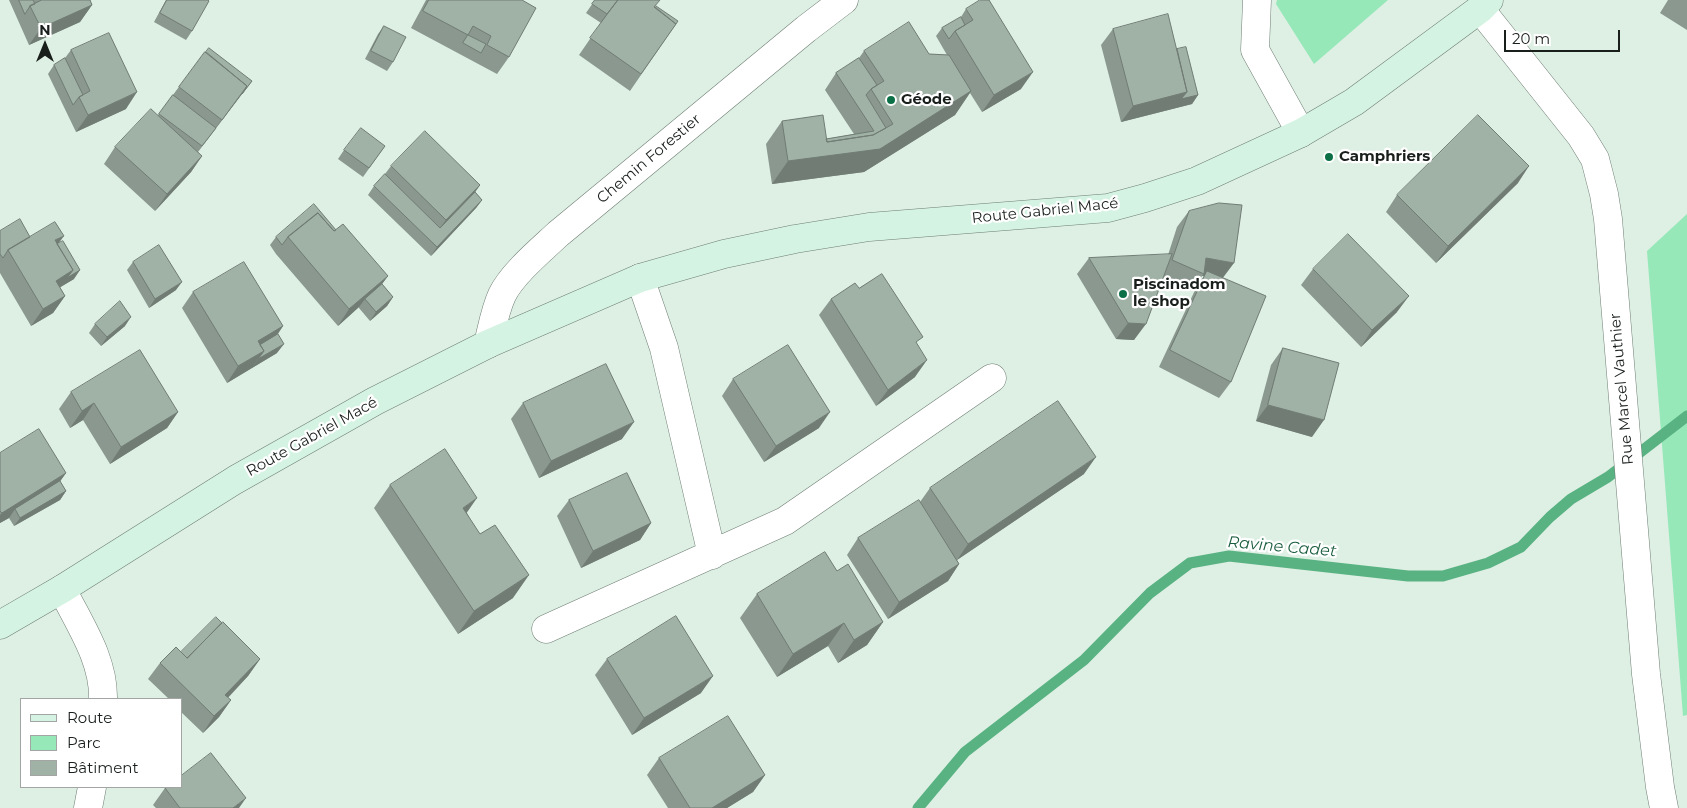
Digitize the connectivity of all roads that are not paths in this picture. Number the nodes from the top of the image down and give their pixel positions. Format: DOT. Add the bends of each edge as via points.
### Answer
graph roads {
  1 [pos="844,0"];
  2 [pos="1257,0"];
  3 [pos="1484,5"];
  4 [pos="1301,133"];
  5 [pos="640,278"];
  6 [pos="488,344"];
  7 [pos="992,378"];
  8 [pos="712,555"];
  9 [pos="62,589"];
  10 [pos="0,625"];
  11 [pos="546,629"];
  12 [pos="103,698"];
  13 [pos="92,788"];
  14 [pos="88,808"];
  15 [pos="1664,808"];
  1 -- 6 [label="street, Chemin Forestier" via="558,234 523,267 503,294"];
  2 -- 4 [label="street" via="1255,50"];
  3 -- 4 [label="main road, Route Gabriel Macé" via="1354,102"];
  3 -- 15 [label="street, Rue Marcel Vauthier" via="1581,136 1595,160 1604,194 1646,674"];
  4 -- 5 [label="main road, Route Gabriel Macé" via="1197,181 1108,208 860,229 724,254"];
  5 -- 6 [label="main road, Route Gabriel Macé"];
  5 -- 8 [label="street" via="664,348"];
  6 -- 9 [label="main road, Route Gabriel Macé" via="375,401 235,480"];
  7 -- 8 [label="street" via="785,521"];
  8 -- 11 [label="street"];
  9 -- 10 [label="main road, Route Gabriel Macé"];
  9 -- 12 [label="street" via="96,656"];
  13 -- 14 [label="street"];
}
